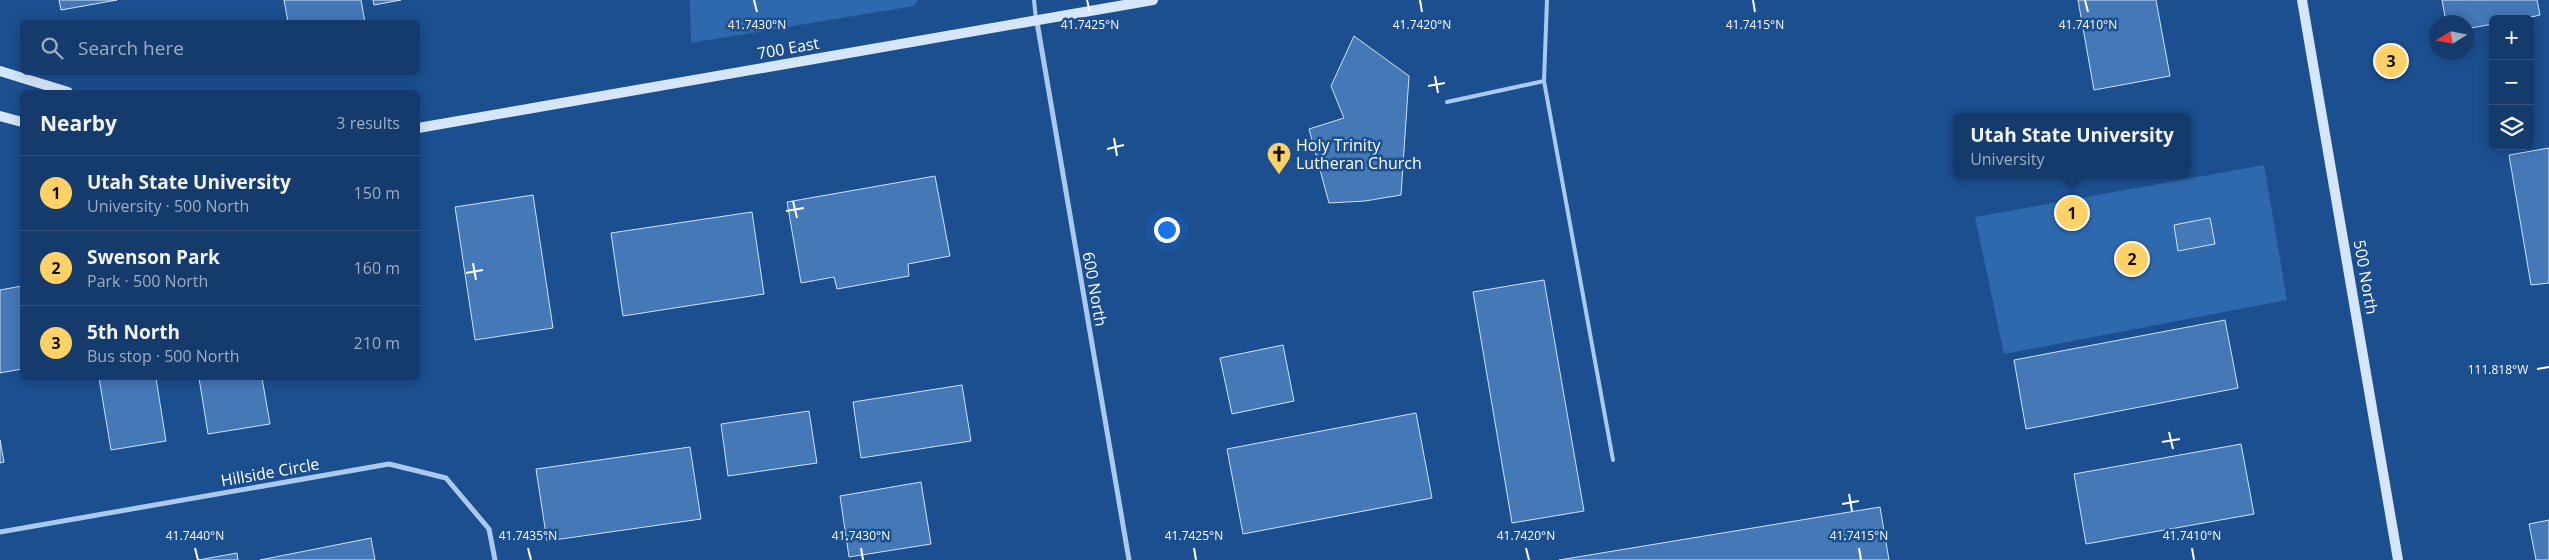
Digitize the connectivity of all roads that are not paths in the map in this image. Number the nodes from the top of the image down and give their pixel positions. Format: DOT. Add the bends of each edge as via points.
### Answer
graph roads {
  1 [pos="1034,0"];
  2 [pos="1153,0"];
  3 [pos="1547,0"];
  4 [pos="2302,0"];
  5 [pos="1037,22"];
  6 [pos="0,71"];
  7 [pos="1544,81"];
  8 [pos="62,90"];
  9 [pos="1447,102"];
  10 [pos="0,116"];
  11 [pos="20,121"];
  12 [pos="421,126"];
  13 [pos="1613,460"];
  14 [pos="0,532"];
  15 [pos="495,560"];
  16 [pos="1129,560"];
  17 [pos="2398,560"];
  1 -- 5 [label="lane"];
  2 -- 5 [label="main road, 700 East"];
  3 -- 7 [label="lane"];
  4 -- 17 [label="main road, 500 North"];
  5 -- 12 [label="main road, 700 East"];
  5 -- 16 [label="street, 600 North"];
  6 -- 8 [label="main road"];
  7 -- 9 [label="lane"];
  7 -- 13 [label="lane"];
  10 -- 11 [label="main road"];
  14 -- 15 [label="street, Hillside Circle" via="389,464 446,478 489,529"];
}
